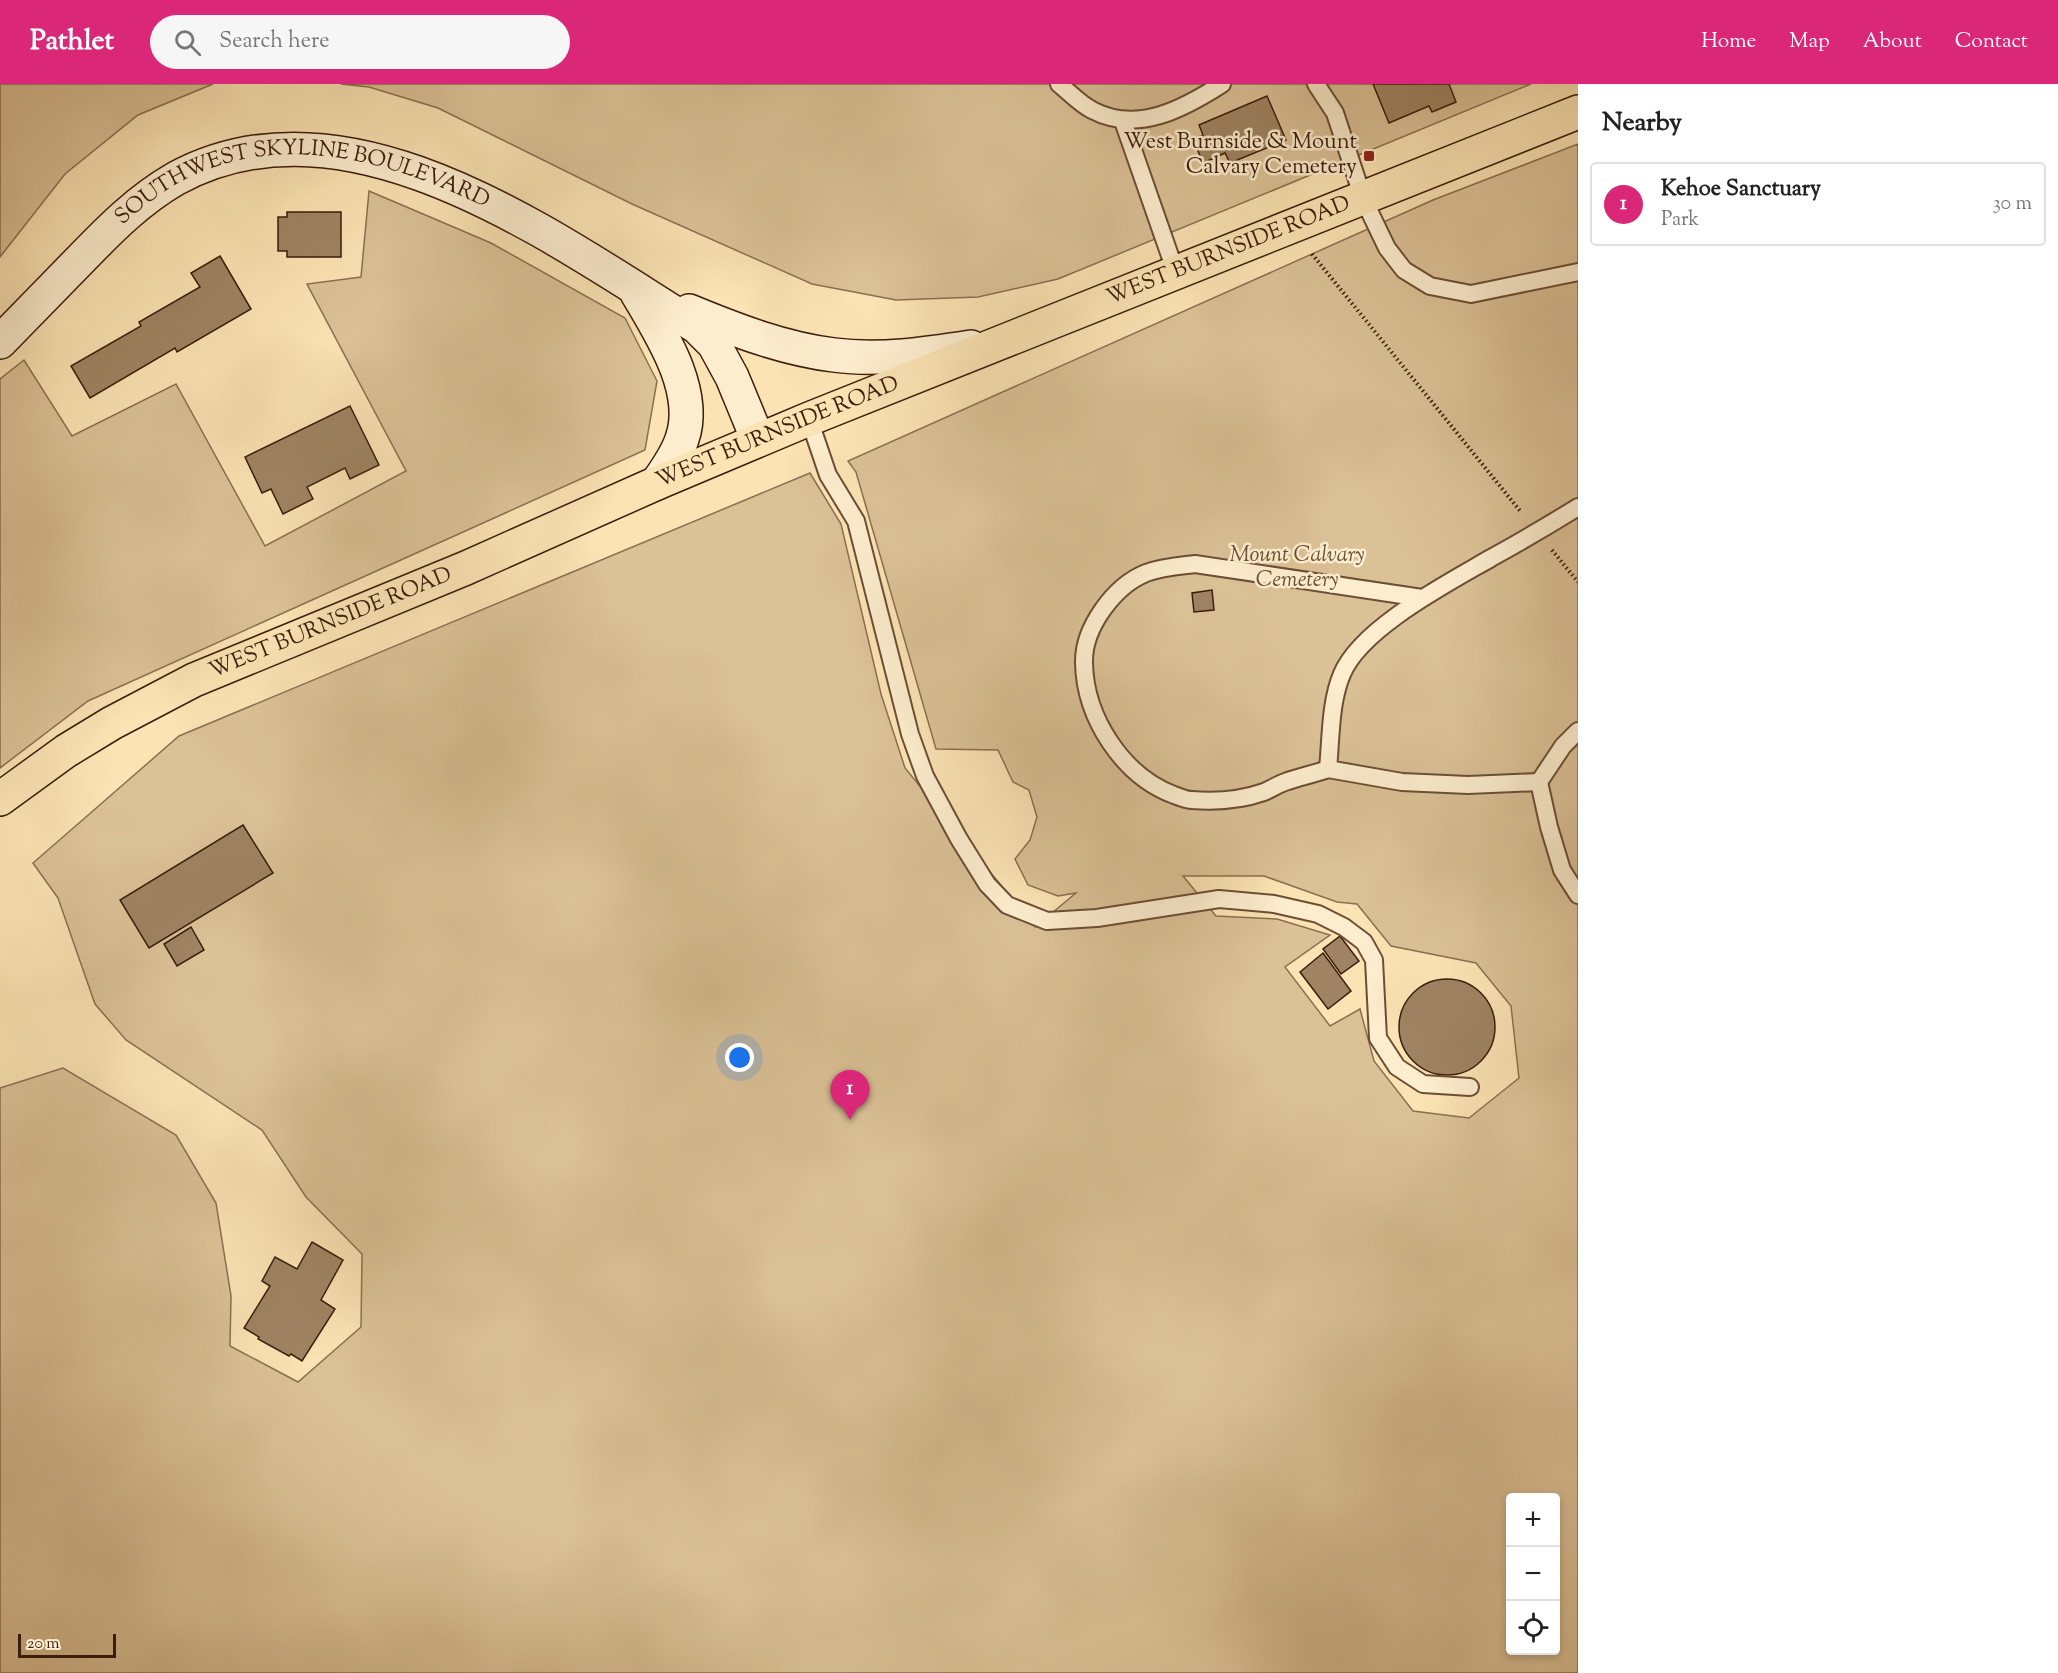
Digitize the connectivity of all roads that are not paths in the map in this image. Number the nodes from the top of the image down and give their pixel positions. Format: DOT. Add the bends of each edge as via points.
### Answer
graph roads {
  1 [pos="1059,84"];
  2 [pos="1222,84"];
  3 [pos="1316,84"];
  4 [pos="1578,112"];
  5 [pos="1124,121"];
  6 [pos="1364,198"];
  7 [pos="1578,272"];
  8 [pos="1176,273"];
  9 [pos="634,288"];
  10 [pos="0,342"];
  11 [pos="999,342"];
  12 [pos="809,419"];
  13 [pos="758,440"];
  14 [pos="657,483"];
  15 [pos="1578,507"];
  16 [pos="1422,598"];
  17 [pos="1578,731"];
  18 [pos="1328,769"];
  19 [pos="1539,782"];
  20 [pos="0,799"];
  21 [pos="1578,896"];
  22 [pos="1470,1087"];
  1 -- 5 [label="lane" via="1092,110"];
  2 -- 5 [label="lane" via="1201,98 1152,119"];
  3 -- 6 [label="lane" via="1335,113"];
  4 -- 6 [label="main road, WEST BURNSIDE ROAD"];
  5 -- 8 [label="lane"];
  6 -- 7 [label="lane" via="1387,248 1404,270 1430,286 1471,294"];
  6 -- 8 [label="main road, WEST BURNSIDE ROAD"];
  8 -- 11 [label="main road, WEST BURNSIDE ROAD"];
  9 -- 10 [label="main road, SOUTHWEST SKYLINE BOULEVARD" via="458,187 369,157 279,150 246,154 199,168 153,193 128,212"];
  9 -- 11 [label="main road, SOUTHWEST SKYLINE BOULEVARD" via="724,326 787,346 835,355 931,354"];
  9 -- 13 [label="main road, SOUTHWEST SKYLINE BOULEVARD" via="698,327 714,344"];
  9 -- 14 [label="main road, SOUTHWEST SKYLINE BOULEVARD" via="670,352 686,407 682,441"];
  11 -- 12 [label="main road, WEST BURNSIDE ROAD"];
  12 -- 13 [label="main road, WEST BURNSIDE ROAD"];
  12 -- 22 [label="lane" via="828,475 856,521 910,734 925,776 987,884 1007,905 1047,921 1097,918 1220,899 1274,904 1318,914 1364,942 1374,960 1378,1038 1397,1067 1423,1084"];
  13 -- 14 [label="main road, WEST BURNSIDE ROAD"];
  14 -- 20 [label="main road, WEST BURNSIDE ROAD" via="466,568 194,680 66,751"];
  15 -- 16 [label="lane"];
  16 -- 18 [label="lane" via="1354,652 1342,672"];
  16 -- 18 [label="lane" via="1195,564 1145,573 1124,586 1093,626 1084,662 1092,702 1122,760 1145,780 1190,800 1230,801"];
  17 -- 19 [label="lane"];
  18 -- 19 [label="lane" via="1411,783"];
  19 -- 21 [label="lane" via="1562,870"];
}
